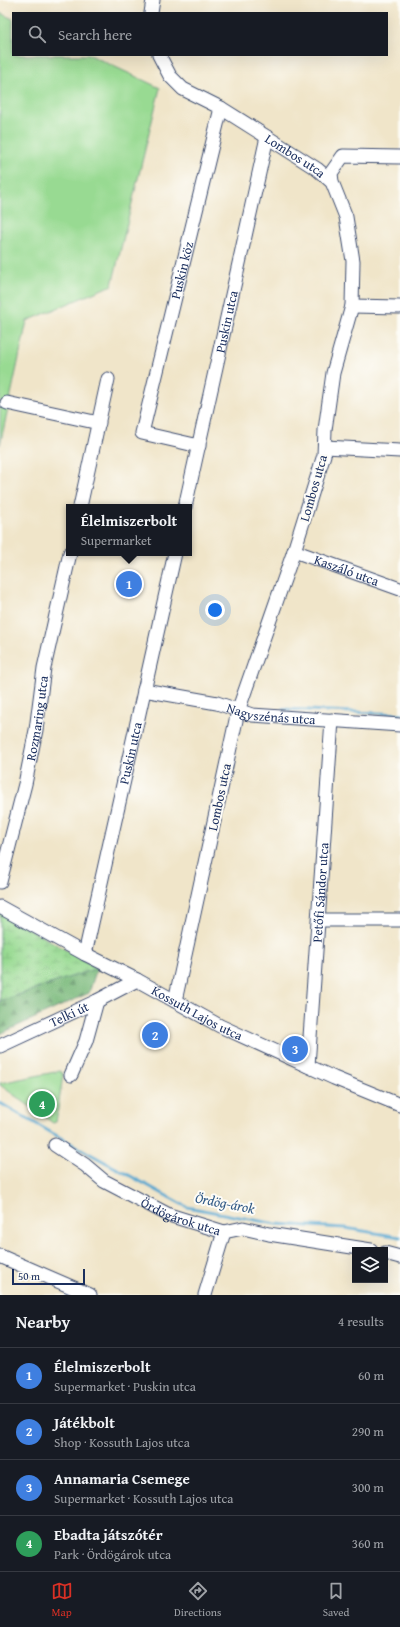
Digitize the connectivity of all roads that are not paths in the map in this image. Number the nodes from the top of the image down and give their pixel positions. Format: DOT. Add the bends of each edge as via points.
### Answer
graph roads {
  1 [pos="153,0"];
  2 [pos="152,12"];
  3 [pos="160,56"];
  4 [pos="221,108"];
  5 [pos="267,137"];
  6 [pos="400,157"];
  7 [pos="332,182"];
  8 [pos="352,306"];
  9 [pos="400,307"];
  10 [pos="108,379"];
  11 [pos="8,403"];
  12 [pos="99,423"];
  13 [pos="199,446"];
  14 [pos="325,448"];
  15 [pos="400,451"];
  16 [pos="81,504"];
  17 [pos="186,504"];
  18 [pos="294,551"];
  19 [pos="69,556"];
  20 [pos="174,556"];
  21 [pos="400,589"];
  22 [pos="144,690"];
  23 [pos="238,711"];
  24 [pos="332,720"];
  25 [pos="400,724"];
  26 [pos="0,882"];
  27 [pos="0,907"];
  28 [pos="319,920"];
  29 [pos="400,920"];
  30 [pos="85,954"];
  31 [pos="137,980"];
  32 [pos="97,1001"];
  33 [pos="175,1002"];
  34 [pos="0,1046"];
  35 [pos="308,1066"];
  36 [pos="71,1075"];
  37 [pos="400,1105"];
  38 [pos="55,1145"];
  39 [pos="224,1232"];
  40 [pos="352,1247"];
  41 [pos="388,1254"];
  42 [pos="0,1256"];
  43 [pos="400,1257"];
  44 [pos="90,1295"];
  45 [pos="205,1295"];
  1 -- 2 [label="street"];
  3 -- 4 [label="street, Lombos utca" via="170,76 183,89"];
  4 -- 5 [label="street, Lombos utca"];
  4 -- 13 [label="street, Puskin köz" via="142,433"];
  5 -- 7 [label="street, Lombos utca" via="317,169"];
  5 -- 13 [label="street, Puskin utca"];
  6 -- 7 [label="street" via="343,156 331,173"];
  7 -- 8 [label="street, Lombos utca" via="346,217 353,261"];
  8 -- 9 [label="street"];
  8 -- 14 [label="street, Lombos utca" via="333,373"];
  10 -- 12 [label="street"];
  11 -- 12 [label="street"];
  12 -- 16 [label="street"];
  13 -- 17 [label="street, Puskin utca"];
  14 -- 15 [label="street"];
  14 -- 18 [label="street, Lombos utca"];
  18 -- 21 [label="street, Kaszáló utca"];
  18 -- 23 [label="street, Lombos utca"];
  19 -- 26 [label="street, Rozmaring utca" via="44,668 36,730 25,784"];
  20 -- 22 [label="street, Puskin utca"];
  22 -- 23 [label="street, Nagyszénás utca" via="217,703"];
  22 -- 30 [label="street, Puskin utca"];
  23 -- 24 [label="street, Nagyszénás utca" via="252,715"];
  23 -- 33 [label="street, Lombos utca"];
  24 -- 25 [label="street, Nagyszénás utca"];
  24 -- 28 [label="street, Petőfi Sándor utca"];
  27 -- 30 [label="street, Kossuth Lajos utca"];
  28 -- 29 [label="street"];
  28 -- 35 [label="street, Petőfi Sándor utca"];
  30 -- 31 [label="street, Kossuth Lajos utca"];
  31 -- 32 [label="street, Telki út"];
  31 -- 33 [label="street, Kossuth Lajos utca"];
  32 -- 34 [label="street, Telki út"];
  32 -- 36 [label="street" via="86,1041"];
  33 -- 35 [label="street, Kossuth Lajos utca" via="220,1026"];
  35 -- 37 [label="street, Kossuth Lajos utca"];
  38 -- 39 [label="street, Ördögárok utca" via="104,1181 169,1215"];
  39 -- 40 [label="street, Ördögárok utca" via="243,1228"];
  39 -- 45 [label="street"];
  41 -- 43 [label="street"];
  42 -- 44 [label="street"];
}
